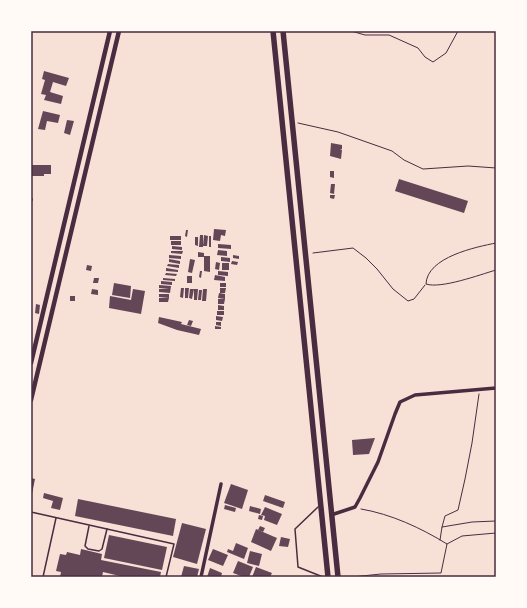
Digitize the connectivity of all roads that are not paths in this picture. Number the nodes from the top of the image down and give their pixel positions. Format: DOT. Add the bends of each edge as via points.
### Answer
graph roads {
  1 [pos="110,31"];
  2 [pos="119,31"];
  3 [pos="273,31"];
  4 [pos="283,31"];
  5 [pos="97,85"];
  6 [pos="106,87"];
  7 [pos="31,362"];
  8 [pos="496,388"];
  9 [pos="31,400"];
  10 [pos="220,484"];
  11 [pos="320,506"];
  12 [pos="31,512"];
  13 [pos="331,515"];
  14 [pos="56,518"];
  15 [pos="89,526"];
  16 [pos="107,529"];
  17 [pos="43,577"];
  18 [pos="166,577"];
  19 [pos="201,577"];
  20 [pos="323,577"];
  21 [pos="328,577"];
  22 [pos="338,577"];
  1 -- 5 [label="main road"];
  2 -- 6 [label="main road"];
  3 -- 11 [label="highway"];
  4 -- 13 [label="highway"];
  5 -- 6 [label="main road"];
  5 -- 7 [label="main road"];
  6 -- 9 [label="main road"];
  8 -- 13 [label="street" via="415,395 400,402 378,462 360,498 354,507"];
  10 -- 19 [label="street"];
  11 -- 20 [label="lane" via="295,529 298,567"];
  11 -- 21 [label="highway"];
  12 -- 14 [label="lane"];
  13 -- 22 [label="highway"];
  14 -- 15 [label="lane"];
  14 -- 17 [label="lane"];
  15 -- 16 [label="lane"];
  15 -- 16 [label="lane" via="85,546 99,551 102,549"];
  16 -- 18 [label="lane" via="174,544"];
}
